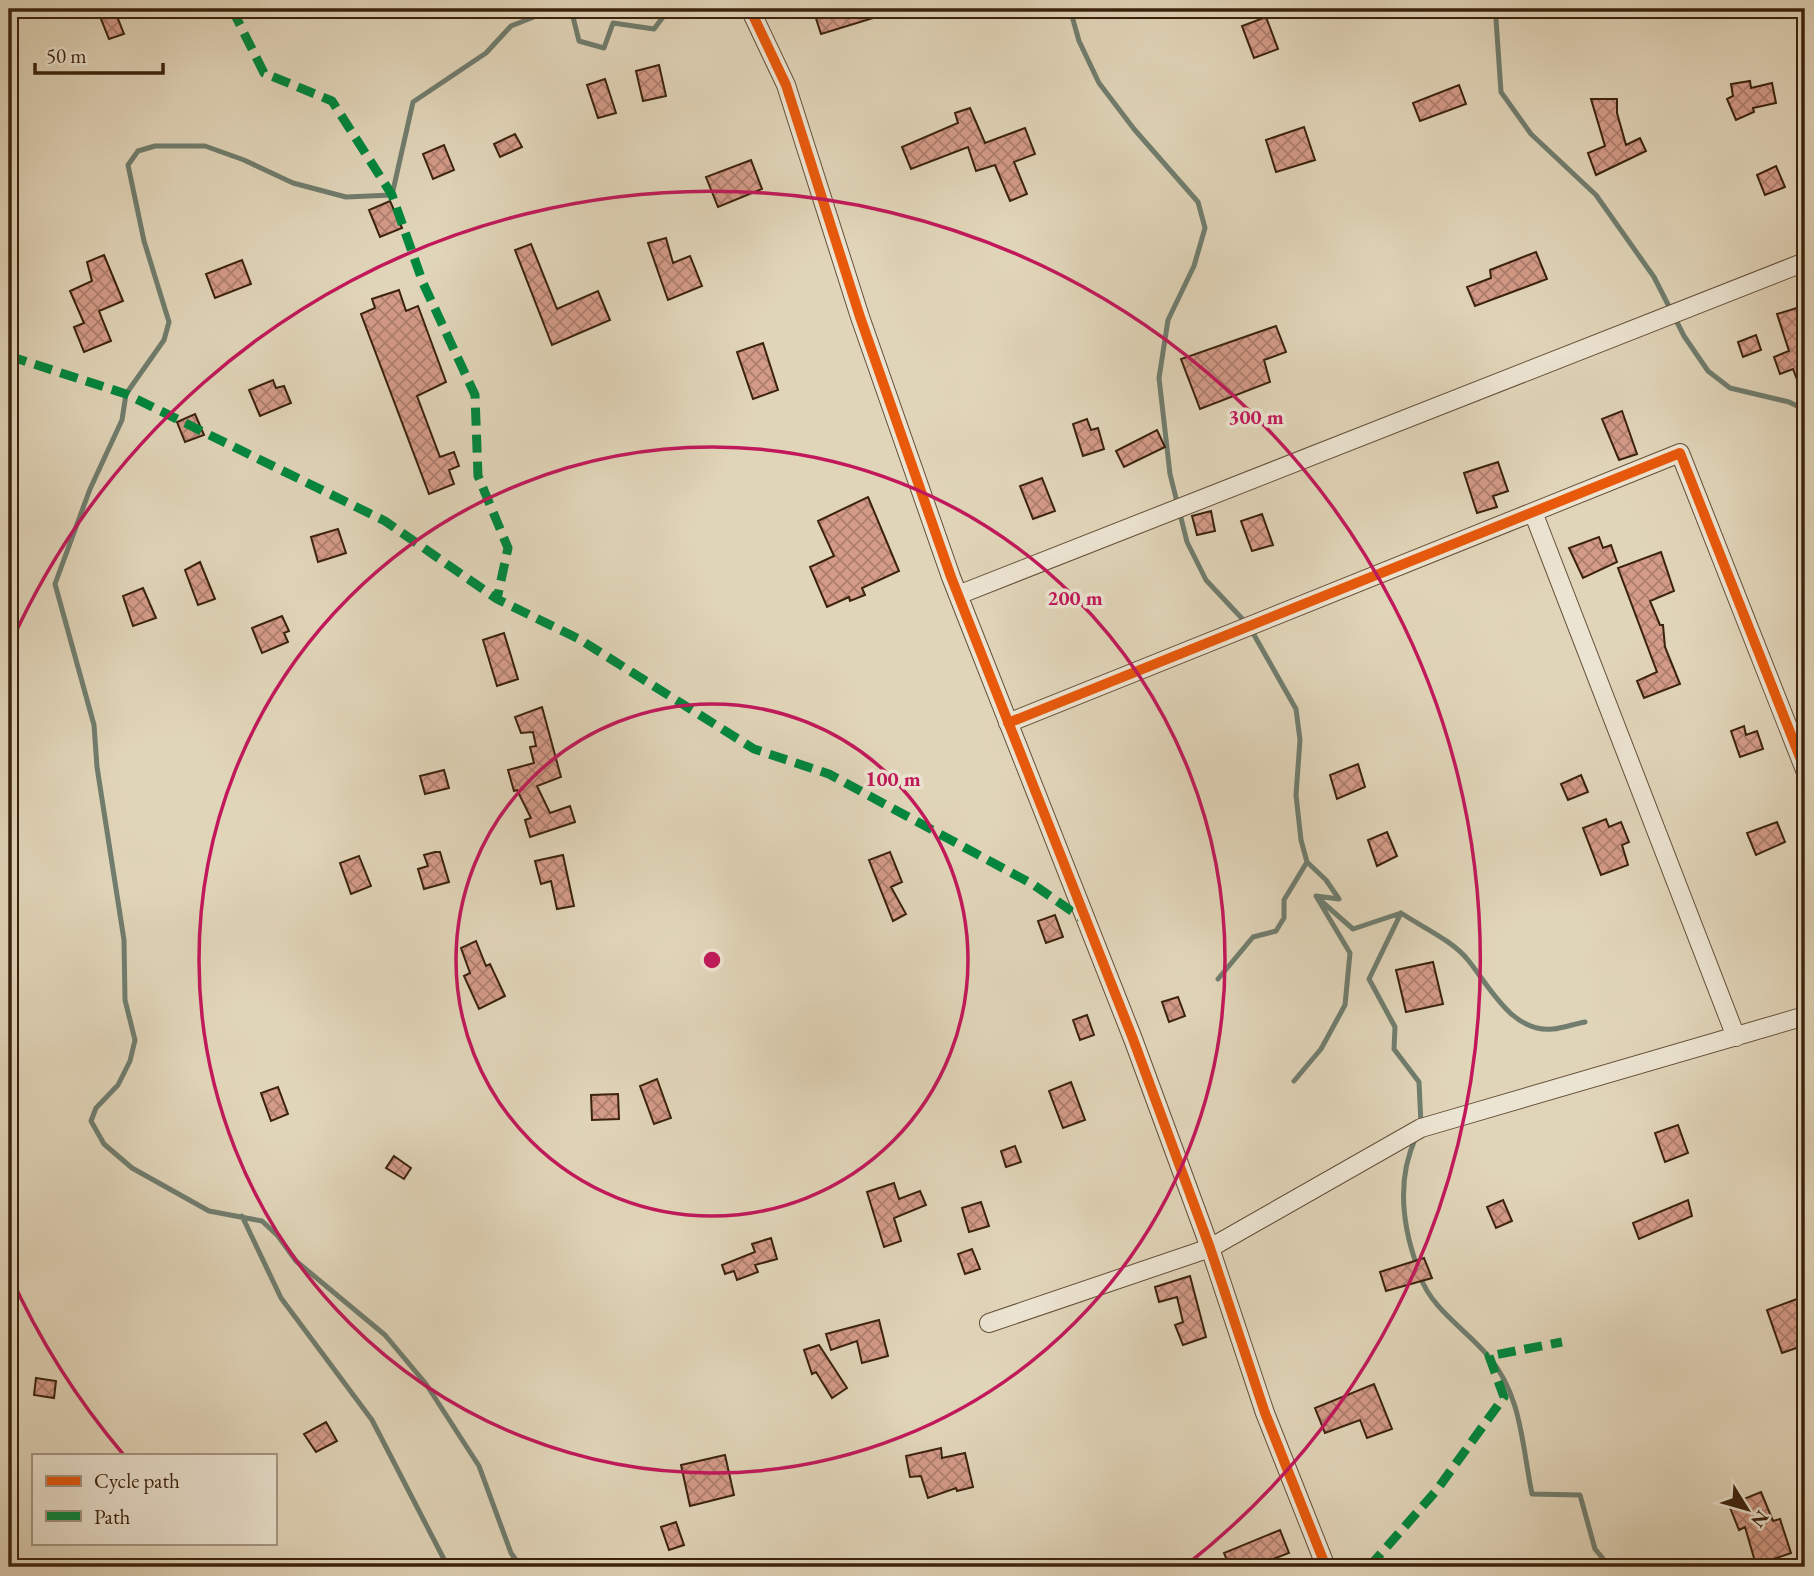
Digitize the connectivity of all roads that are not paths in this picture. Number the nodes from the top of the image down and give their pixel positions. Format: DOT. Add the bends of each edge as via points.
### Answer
graph roads {
  1 [pos="750,9"];
  2 [pos="1805,262"];
  3 [pos="1533,512"];
  4 [pos="958,595"];
  5 [pos="1008,723"];
  6 [pos="1805,770"];
  7 [pos="1805,1016"];
  8 [pos="1736,1037"];
  9 [pos="1210,1248"];
  10 [pos="989,1324"];
  11 [pos="1326,1567"];
  1 -- 4 [label="street" via="786,85 860,317"];
  2 -- 4 [label="street"];
  3 -- 5 [label="street"];
  3 -- 6 [label="street" via="1680,453"];
  3 -- 8 [label="street"];
  4 -- 5 [label="street"];
  5 -- 9 [label="street"];
  7 -- 8 [label="street"];
  8 -- 9 [label="street" via="1421,1128"];
  9 -- 10 [label="street"];
  9 -- 11 [label="street" via="1265,1413"];
}
